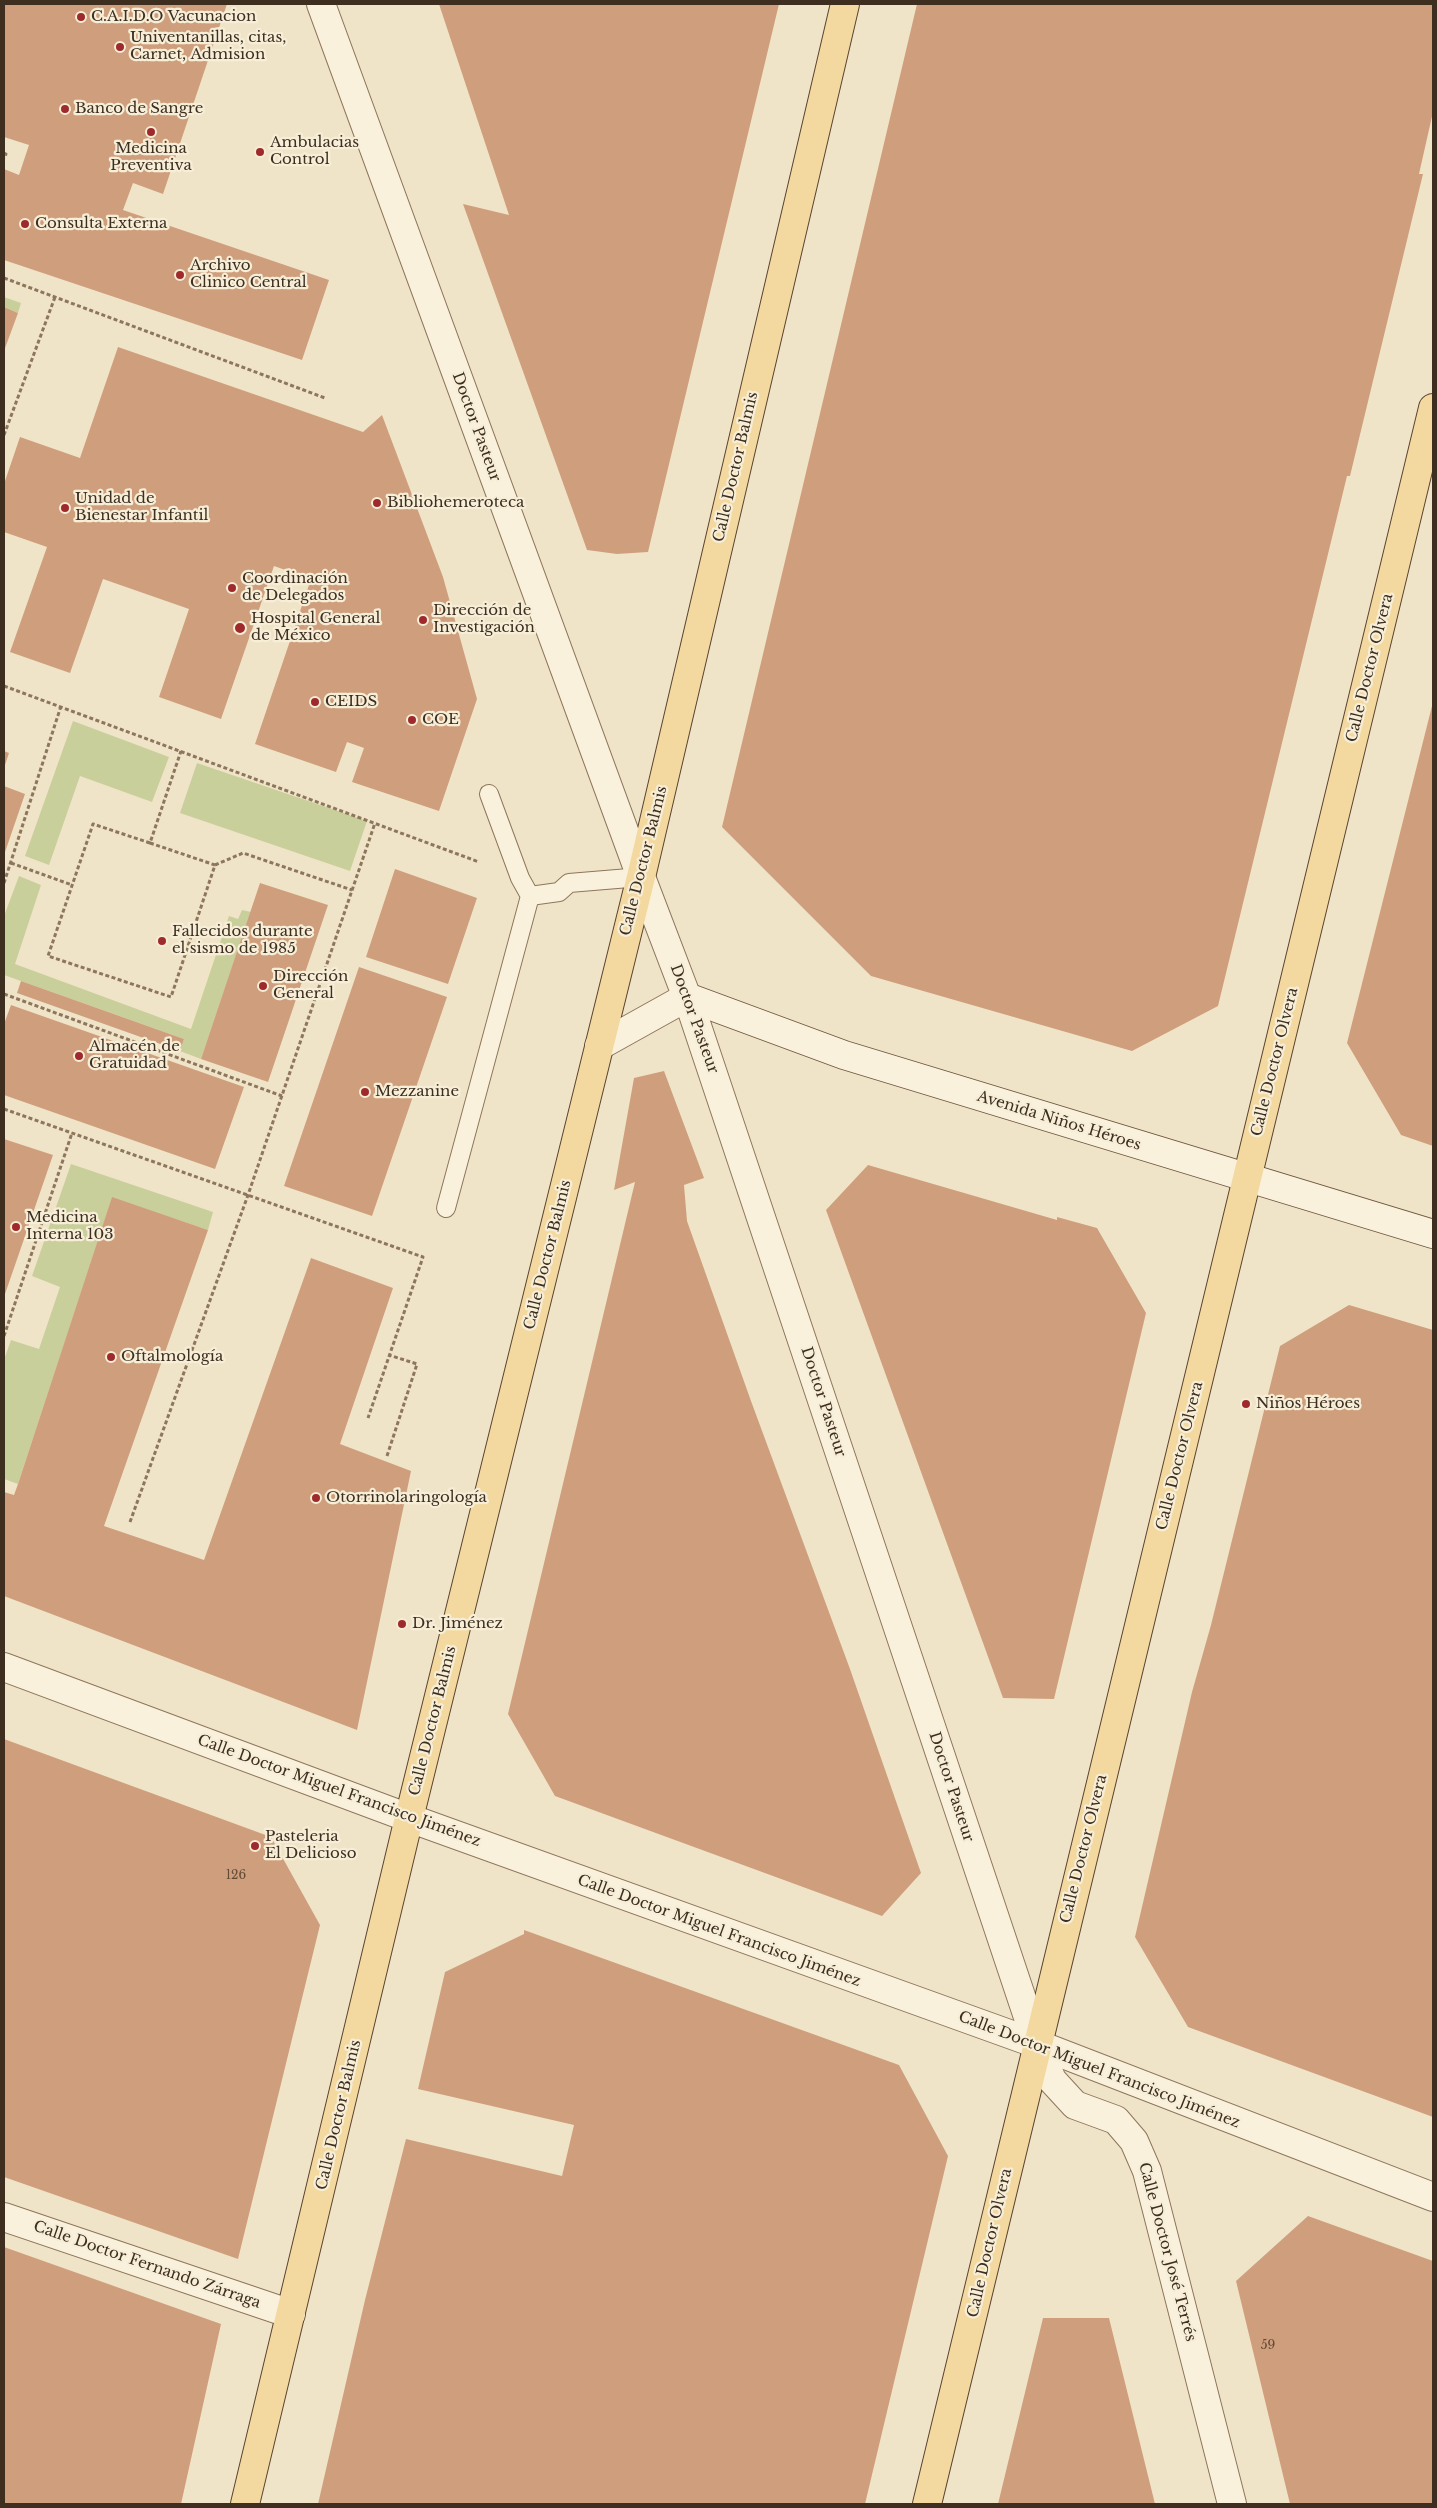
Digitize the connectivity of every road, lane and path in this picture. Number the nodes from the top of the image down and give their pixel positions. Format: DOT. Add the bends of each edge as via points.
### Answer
graph roads {
  1 [pos="321,4"];
  2 [pos="845,4"];
  3 [pos="4,153"];
  4 [pos="4,158"];
  5 [pos="4,278"];
  6 [pos="54,297"];
  7 [pos="325,398"];
  8 [pos="1433,408"];
  9 [pos="4,435"];
  10 [pos="4,686"];
  11 [pos="61,706"];
  12 [pos="181,751"];
  13 [pos="489,794"];
  14 [pos="374,823"];
  15 [pos="150,843"];
  16 [pos="11,863"];
  17 [pos="215,865"];
  18 [pos="640,877"];
  19 [pos="520,878"];
  20 [pos="4,883"];
  21 [pos="72,885"];
  22 [pos="352,890"];
  23 [pos="530,896"];
  24 [pos="4,994"];
  25 [pos="687,997"];
  26 [pos="599,1046"];
  27 [pos="282,1096"];
  28 [pos="4,1109"];
  29 [pos="72,1133"];
  30 [pos="1247,1178"];
  31 [pos="248,1195"];
  32 [pos="446,1208"];
  33 [pos="1433,1234"];
  34 [pos="4,1336"];
  35 [pos="389,1355"];
  36 [pos="368,1418"];
  37 [pos="388,1456"];
  38 [pos="130,1522"];
  39 [pos="4,1667"];
  40 [pos="409,1818"];
  41 [pos="1037,2044"];
  42 [pos="1433,2197"];
  43 [pos="4,2217"];
  44 [pos="291,2314"];
  45 [pos="245,2504"];
  46 [pos="927,2504"];
  47 [pos="1232,2504"];
  1 -- 18 [label="street, Doctor Pasteur"];
  2 -- 18 [label="main road, Calle Doctor Balmis"];
  3 -- 4 [label="path"];
  5 -- 6 [label="path"];
  6 -- 7 [label="path"];
  6 -- 9 [label="path"];
  8 -- 30 [label="main road, Calle Doctor Olvera"];
  10 -- 11 [label="path"];
  11 -- 12 [label="path"];
  11 -- 16 [label="path"];
  12 -- 14 [label="path"];
  12 -- 15 [label="path"];
  13 -- 19 [label="lane"];
  14 -- 19 [label="path"];
  14 -- 22 [label="path"];
  15 -- 17 [label="path"];
  15 -- 21 [label="path" via="93,824"];
  16 -- 20 [label="path"];
  16 -- 21 [label="path"];
  17 -- 21 [label="path" via="171,997 48,956"];
  17 -- 22 [label="path" via="243,853"];
  18 -- 23 [label="lane" via="569,883 559,892"];
  18 -- 25 [label="street, Doctor Pasteur"];
  18 -- 26 [label="main road, Calle Doctor Balmis"];
  19 -- 23 [label="lane"];
  22 -- 27 [label="path"];
  23 -- 32 [label="lane"];
  24 -- 27 [label="path"];
  25 -- 26 [label="street"];
  25 -- 30 [label="street, Avenida Niños Héroes" via="844,1055"];
  25 -- 41 [label="street, Doctor Pasteur"];
  26 -- 40 [label="main road, Calle Doctor Balmis"];
  27 -- 31 [label="path"];
  28 -- 29 [label="path"];
  29 -- 31 [label="path"];
  29 -- 34 [label="path"];
  30 -- 33 [label="street, Avenida Niños Héroes"];
  30 -- 41 [label="main road, Calle Doctor Olvera"];
  31 -- 35 [label="path" via="423,1257"];
  31 -- 38 [label="path"];
  35 -- 36 [label="path"];
  35 -- 37 [label="path" via="417,1364"];
  39 -- 40 [label="street, Calle Doctor Miguel Francisco Jiménez"];
  40 -- 41 [label="street, Calle Doctor Miguel Francisco Jiménez"];
  40 -- 44 [label="main road, Calle Doctor Balmis"];
  41 -- 42 [label="street, Calle Doctor Miguel Francisco Jiménez"];
  41 -- 46 [label="main road, Calle Doctor Olvera"];
  41 -- 47 [label="street, Calle Doctor José Terrés" via="1052,2080 1075,2105 1116,2120 1134,2141 1148,2171"];
  43 -- 44 [label="street, Calle Doctor Fernando Zárraga"];
  44 -- 45 [label="main road, Calle Doctor Balmis"];
}
